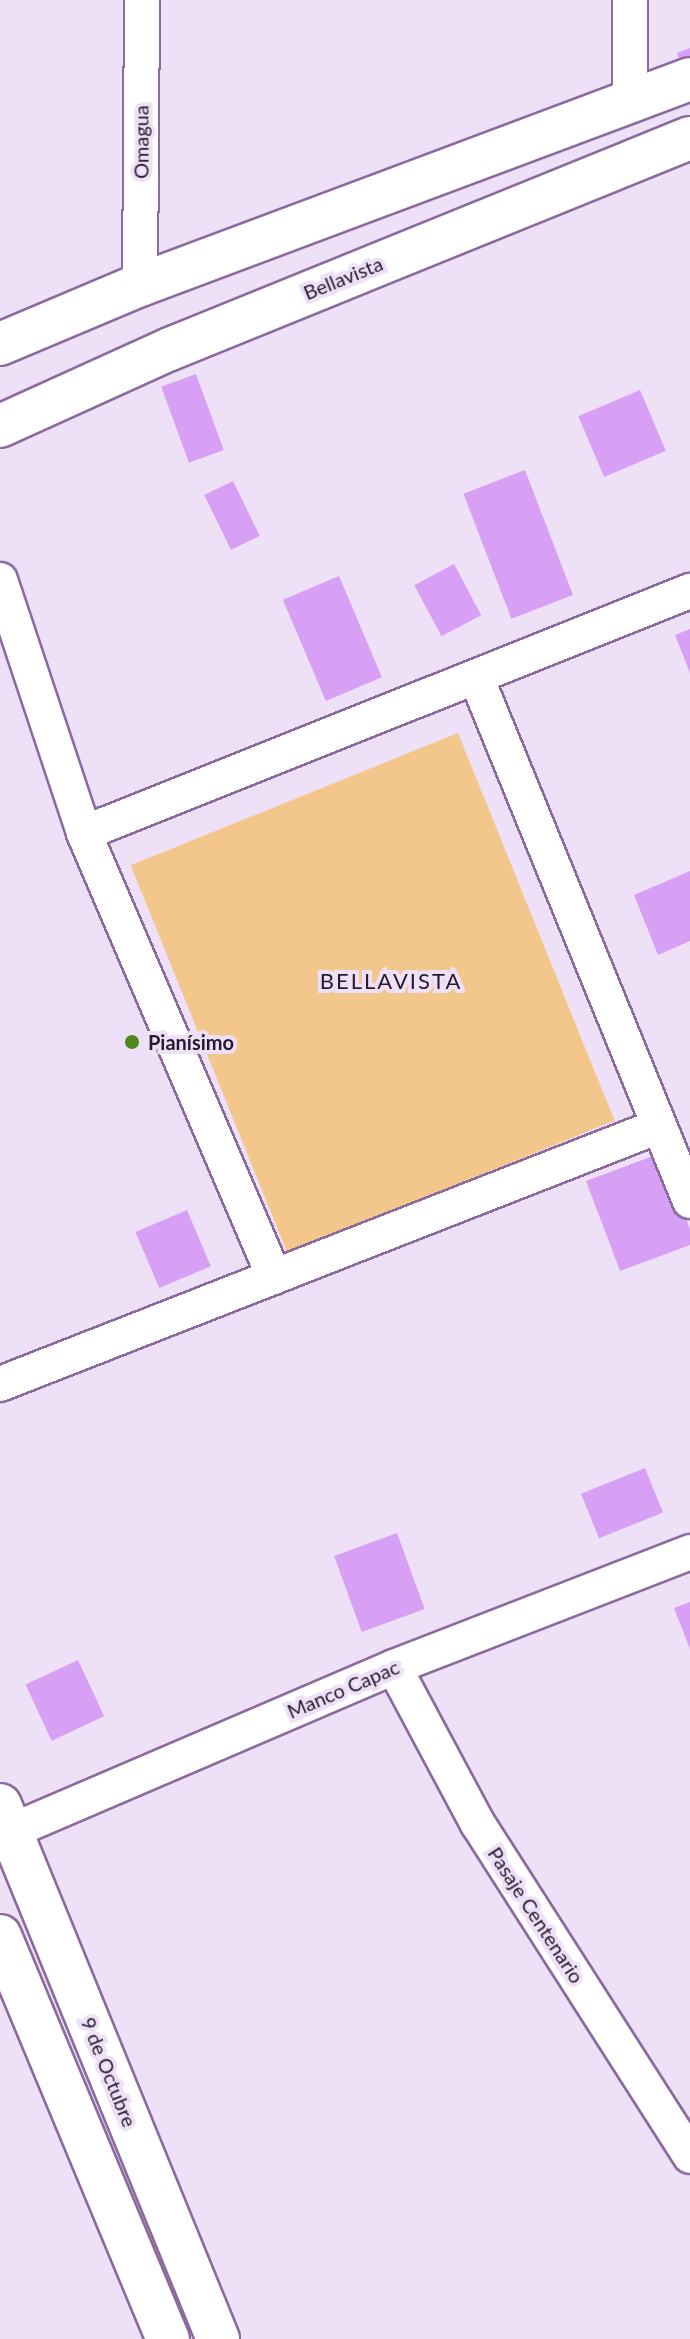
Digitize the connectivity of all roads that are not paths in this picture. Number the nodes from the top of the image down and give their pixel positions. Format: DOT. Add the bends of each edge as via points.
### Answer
graph roads {
  1 [pos="142,0"];
  2 [pos="630,0"];
  3 [pos="690,79"];
  4 [pos="630,102"];
  5 [pos="690,138"];
  6 [pos="140,285"];
  7 [pos="0,344"];
  8 [pos="0,426"];
  9 [pos="0,580"];
  10 [pos="690,591"];
  11 [pos="476,677"];
  12 [pos="84,833"];
  13 [pos="659,1126"];
  14 [pos="690,1201"];
  15 [pos="274,1277"];
  16 [pos="0,1384"];
  17 [pos="690,1552"];
  18 [pos="394,1667"];
  19 [pos="3,1824"];
  20 [pos="0,1936"];
  21 [pos="690,2156"];
  22 [pos="168,2339"];
  23 [pos="218,2339"];
  1 -- 6 [label="street, Omagua"];
  2 -- 4 [label="street"];
  3 -- 4 [label="street"];
  4 -- 6 [label="street"];
  5 -- 8 [label="street, Bellavista" via="170,349"];
  6 -- 7 [label="street"];
  9 -- 12 [label="street"];
  10 -- 11 [label="street"];
  11 -- 12 [label="street"];
  11 -- 13 [label="street"];
  12 -- 15 [label="street"];
  13 -- 14 [label="street"];
  13 -- 15 [label="street"];
  15 -- 16 [label="street"];
  17 -- 18 [label="street, Manco Capac"];
  18 -- 19 [label="street, Manco Capac"];
  18 -- 21 [label="street, Pasaje Centenario" via="478,1824"];
  19 -- 23 [label="street, 9 de Octubre"];
  20 -- 22 [label="street"];
}
